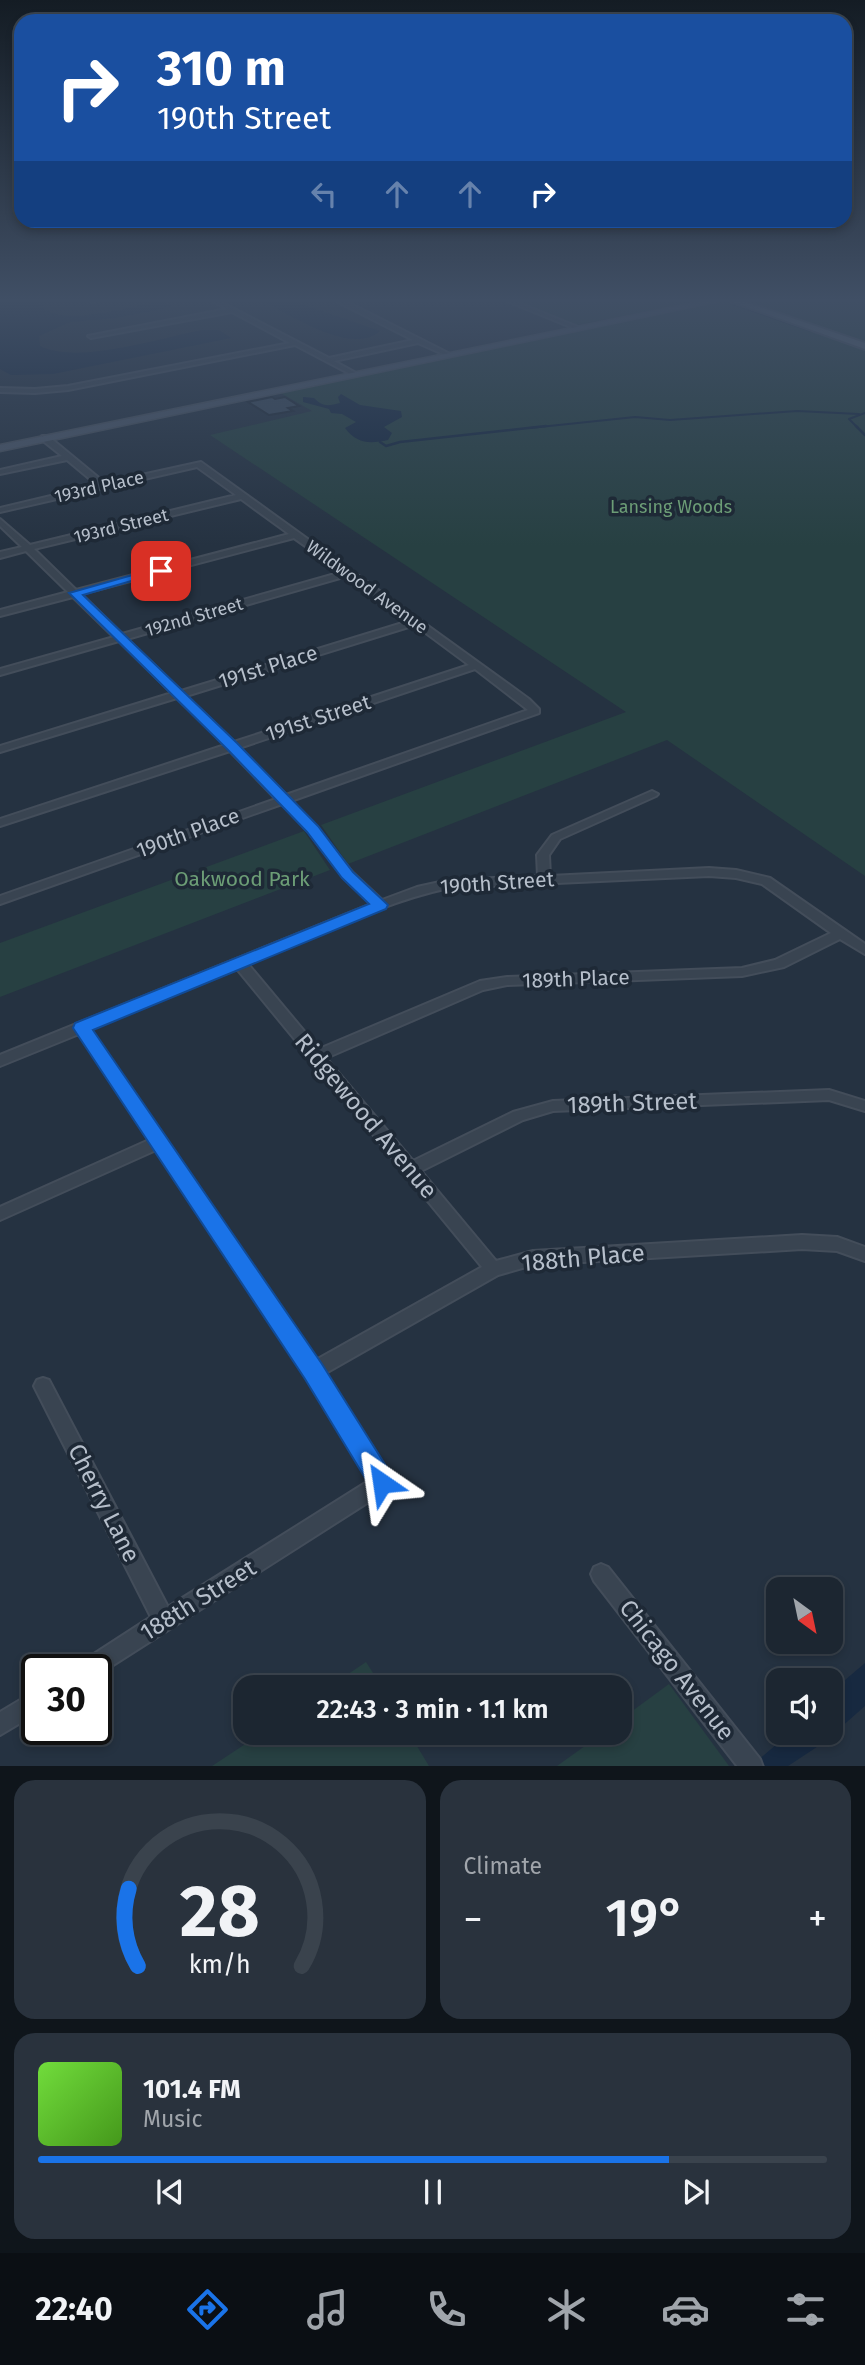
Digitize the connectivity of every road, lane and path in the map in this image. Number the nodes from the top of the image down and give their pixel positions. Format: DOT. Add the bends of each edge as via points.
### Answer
graph roads {
  1 [pos="102,381"];
  2 [pos="314,381"];
  3 [pos="4,391"];
  4 [pos="0,398"];
  5 [pos="45,438"];
  6 [pos="0,447"];
  7 [pos="68,457"];
  8 [pos="198,464"];
  9 [pos="0,472"];
  10 [pos="103,486"];
  11 [pos="242,496"];
  12 [pos="0,510"];
  13 [pos="0,521"];
  14 [pos="295,535"];
  15 [pos="29,548"];
  16 [pos="0,555"];
  17 [pos="348,573"];
  18 [pos="75,593"];
  19 [pos="0,613"];
  20 [pos="416,622"];
  21 [pos="121,638"];
  22 [pos="477,666"];
  23 [pos="0,672"];
  24 [pos="177,696"];
  25 [pos="535,711"];
  26 [pos="232,746"];
  27 [pos="0,749"];
  28 [pos="652,794"];
  29 [pos="282,799"];
  30 [pos="0,823"];
  31 [pos="544,879"];
  32 [pos="0,900"];
  33 [pos="380,905"];
  34 [pos="841,933"];
  35 [pos="865,950"];
  36 [pos="240,964"];
  37 [pos="82,1028"];
  38 [pos="317,1056"];
  39 [pos="0,1061"];
  40 [pos="865,1106"];
  41 [pos="158,1142"];
  42 [pos="411,1169"];
  43 [pos="0,1214"];
  44 [pos="837,1244"];
  45 [pos="865,1254"];
  46 [pos="493,1269"];
  47 [pos="313,1371"];
  48 [pos="43,1385"];
  49 [pos="601,1574"];
  50 [pos="164,1621"];
  51 [pos="112,1654"];
  52 [pos="21,1711"];
  53 [pos="0,1724"];
  54 [pos="751,1764"];
  1 -- 3 [label="street"];
  2 -- 5 [label="main road"];
  3 -- 4 [label="street"];
  5 -- 6 [label="main road"];
  5 -- 7 [label="street"];
  7 -- 9 [label="street"];
  7 -- 10 [label="street"];
  8 -- 10 [label="street, 193rd Place"];
  8 -- 11 [label="street, Wildwood Avenue"];
  10 -- 12 [label="street, 193rd Place"];
  11 -- 14 [label="street, Wildwood Avenue"];
  11 -- 15 [label="street, 193rd Street"];
  13 -- 15 [label="street"];
  14 -- 17 [label="street, Wildwood Avenue"];
  14 -- 18 [label="street"];
  15 -- 16 [label="street, 193rd Street"];
  15 -- 18 [label="street"];
  17 -- 20 [label="street, Wildwood Avenue"];
  17 -- 21 [label="street, 192nd Street"];
  18 -- 19 [label="street"];
  18 -- 21 [label="street"];
  20 -- 22 [label="street, Wildwood Avenue"];
  20 -- 24 [label="street, 191st Place"];
  21 -- 23 [label="street, 192nd Street"];
  21 -- 24 [label="street"];
  22 -- 25 [label="street, Wildwood Avenue"];
  22 -- 26 [label="street, 191st Street"];
  24 -- 26 [label="street"];
  24 -- 27 [label="street, 191st Place"];
  25 -- 29 [label="street, 190th Place"];
  26 -- 29 [label="street"];
  26 -- 30 [label="street, 191st Street"];
  28 -- 31 [label="street" via="556,837 543,855"];
  29 -- 32 [label="street, 190th Place"];
  29 -- 33 [label="street"];
  31 -- 33 [label="street, 190th Street" via="449,884"];
  31 -- 34 [label="street, 190th Street" via="723,873 750,877 774,886"];
  33 -- 36 [label="street, 190th Street"];
  34 -- 35 [label="street"];
  34 -- 38 [label="street, 189th Place" via="779,964 742,972 507,981 480,986"];
  36 -- 37 [label="street, 190th Street"];
  36 -- 38 [label="street, Ridgewood Avenue"];
  37 -- 39 [label="street, 190th Street"];
  37 -- 41 [label="street"];
  38 -- 42 [label="street, Ridgewood Avenue"];
  40 -- 42 [label="street, 189th Street" via="829,1095 553,1106 518,1116"];
  41 -- 43 [label="street"];
  41 -- 47 [label="street"];
  42 -- 46 [label="street, Ridgewood Avenue"];
  44 -- 45 [label="street"];
  44 -- 46 [label="street, 188th Place" via="802,1242 533,1258"];
  46 -- 47 [label="street, 188th Place"];
  47 -- 50 [label="street, 188th Street" via="382,1483"];
  48 -- 50 [label="street, Cherry Lane"];
  49 -- 54 [label="street, Chicago Avenue"];
  50 -- 51 [label="street, 188th Street"];
  52 -- 53 [label="street"];
}
